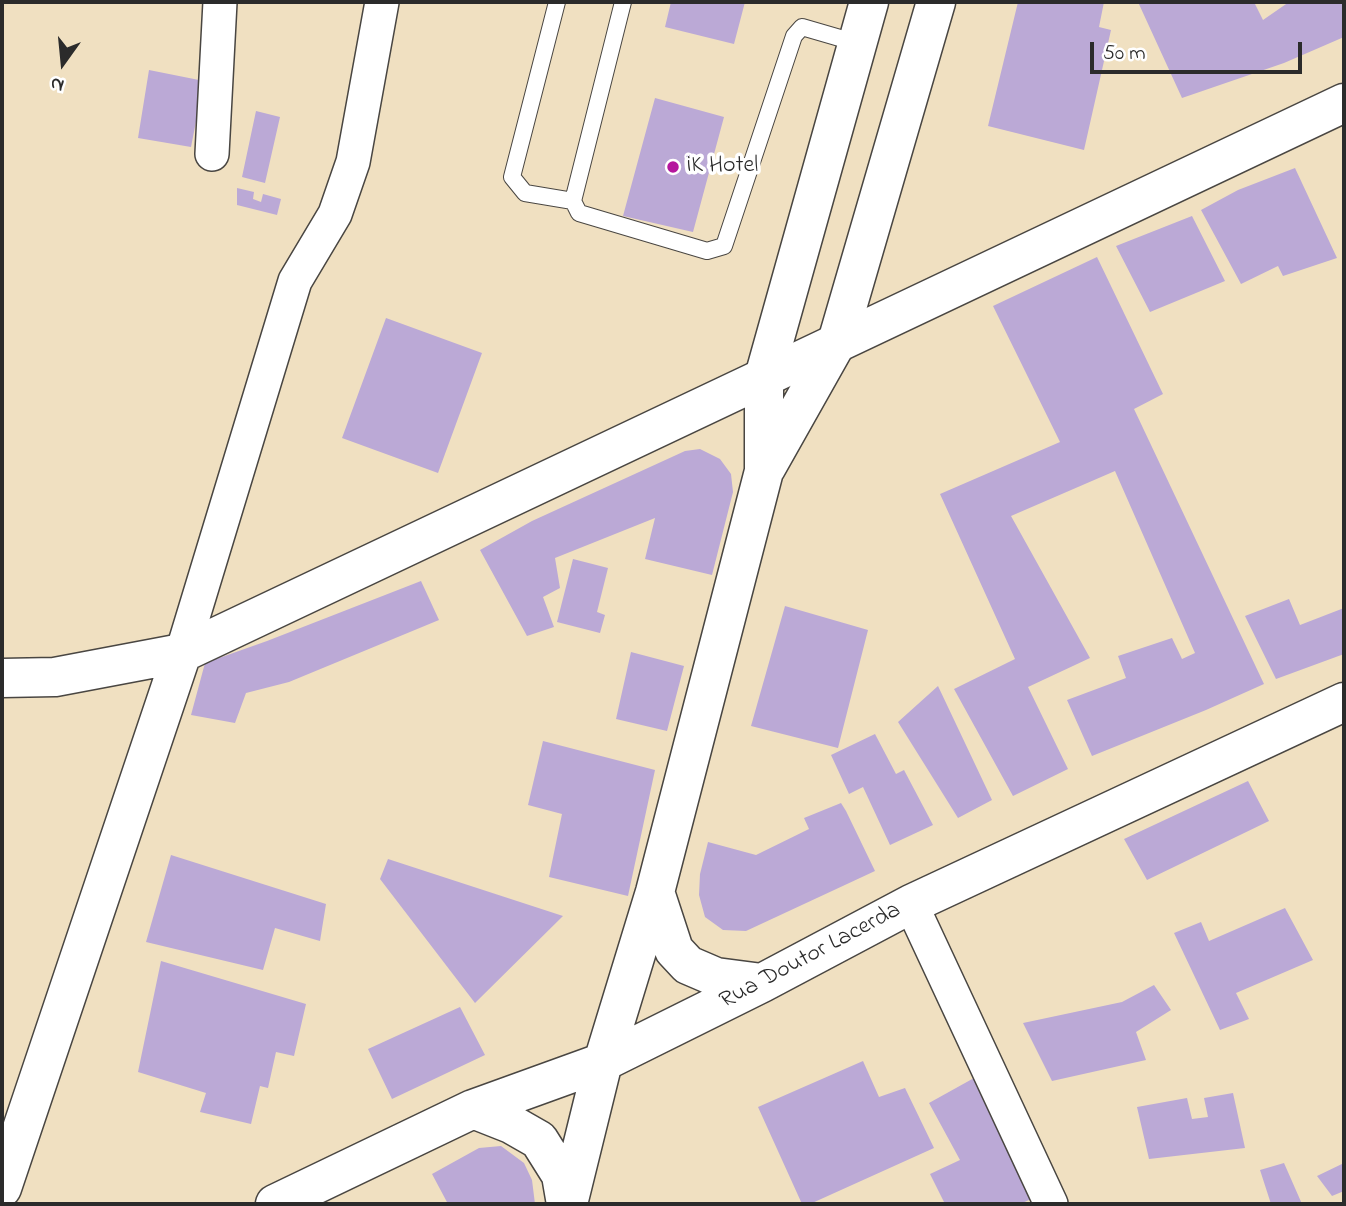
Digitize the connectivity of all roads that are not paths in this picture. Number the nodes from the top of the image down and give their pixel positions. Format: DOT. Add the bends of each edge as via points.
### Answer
graph roads {
  1 [pos="220,2"];
  2 [pos="382,2"];
  3 [pos="557,2"];
  4 [pos="623,2"];
  5 [pos="869,2"];
  6 [pos="936,2"];
  7 [pos="857,43"];
  8 [pos="1344,103"];
  9 [pos="212,154"];
  10 [pos="573,201"];
  11 [pos="837,342"];
  12 [pos="764,377"];
  13 [pos="764,471"];
  14 [pos="182,653"];
  15 [pos="2,677"];
  16 [pos="1344,702"];
  17 [pos="655,892"];
  18 [pos="911,904"];
  19 [pos="762,984"];
  20 [pos="603,1062"];
  21 [pos="473,1109"];
  22 [pos="2,1188"];
  23 [pos="275,1204"];
  24 [pos="567,1204"];
  25 [pos="1051,1204"];
  1 -- 9 [label="street"];
  2 -- 14 [label="street" via="353,162 335,214 295,281"];
  3 -- 10 [label="lane" via="512,177 525,193"];
  4 -- 10 [label="lane"];
  5 -- 7 [label="main road"];
  6 -- 11 [label="main road"];
  7 -- 10 [label="lane" via="802,27 794,36 724,246 707,250 579,213"];
  7 -- 12 [label="main road"];
  8 -- 11 [label="main road"];
  11 -- 12 [label="main road"];
  11 -- 13 [label="main road"];
  12 -- 13 [label="main road"];
  12 -- 14 [label="main road"];
  13 -- 17 [label="main road"];
  14 -- 15 [label="main road" via="55,677"];
  14 -- 22 [label="main road"];
  16 -- 18 [label="main road, Rua Doutor Lacerda"];
  17 -- 19 [label="main road" via="674,950 688,965 716,977"];
  17 -- 20 [label="main road"];
  18 -- 19 [label="main road, Rua Doutor Lacerda"];
  18 -- 25 [label="street"];
  19 -- 20 [label="main road, Rua Doutor Lacerda"];
  20 -- 21 [label="main road, Rua Doutor Lacerda"];
  20 -- 24 [label="main road"];
  21 -- 23 [label="main road, Rua Doutor Lacerda"];
  21 -- 24 [label="main road" via="539,1140 561,1175"];
}
